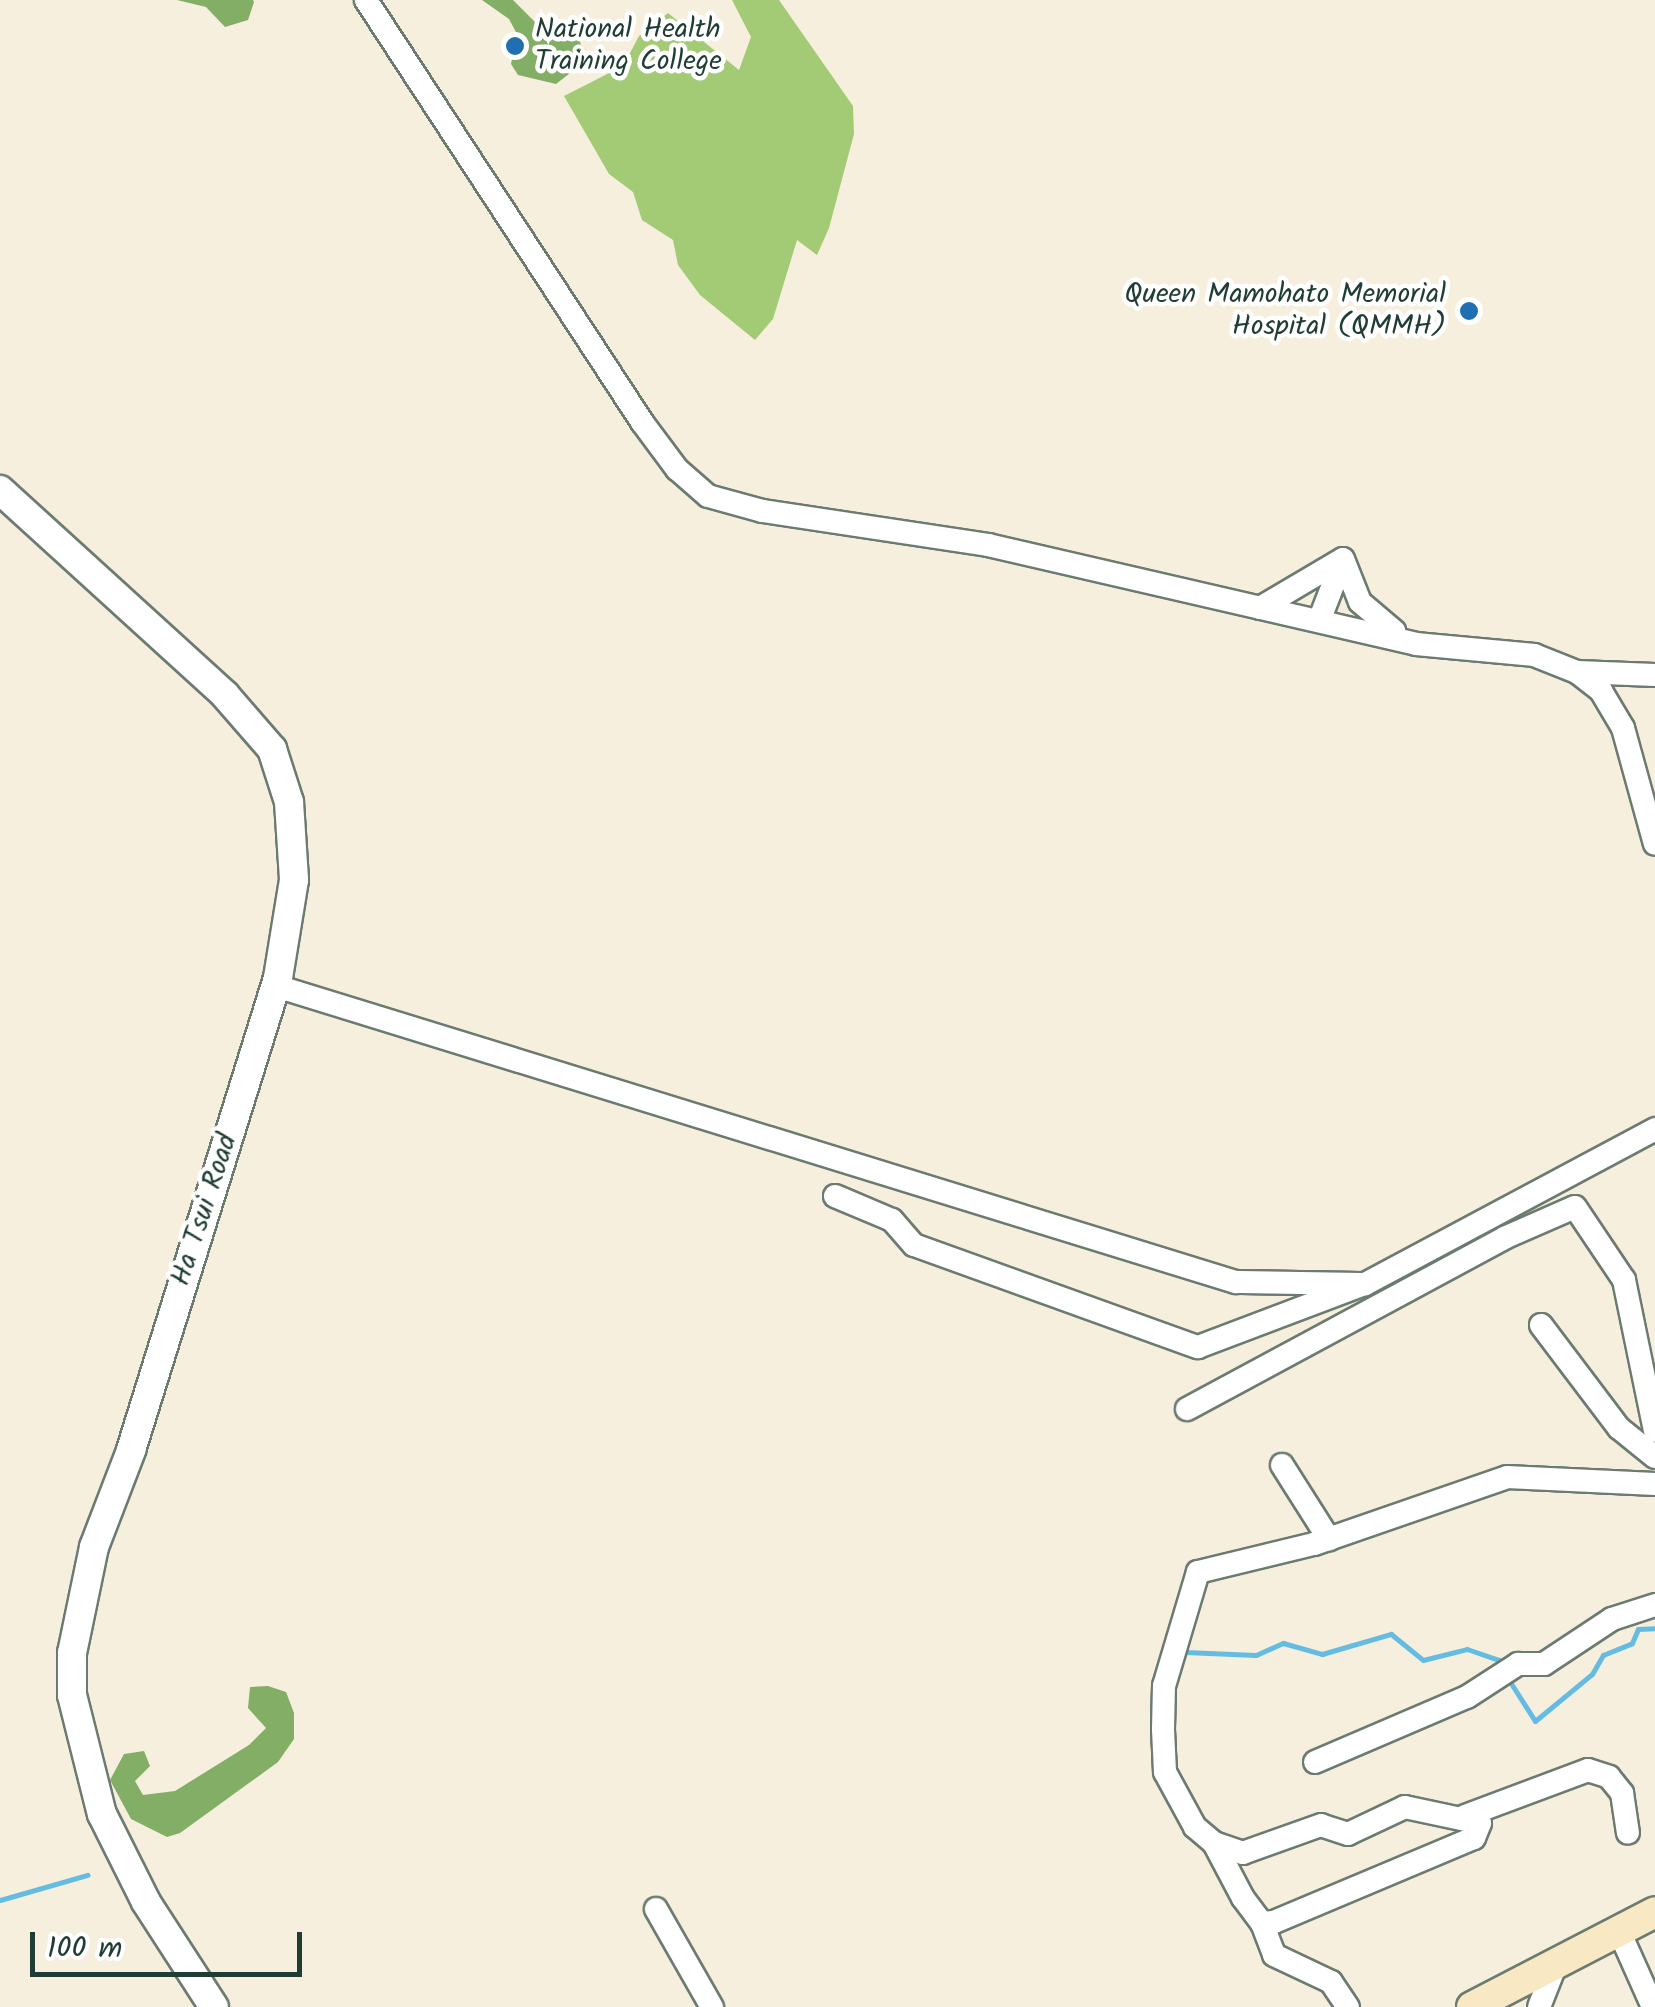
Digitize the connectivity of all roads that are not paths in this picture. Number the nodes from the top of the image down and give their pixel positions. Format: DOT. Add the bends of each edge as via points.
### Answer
graph roads {
  1 [pos="366,0"];
  2 [pos="0,490"];
  3 [pos="1343,560"];
  4 [pos="1260,608"];
  5 [pos="1319,620"];
  6 [pos="1416,644"];
  7 [pos="1577,672"];
  8 [pos="1655,675"];
  9 [pos="1655,844"];
  10 [pos="276,986"];
  11 [pos="1655,1128"];
  12 [pos="836,1196"];
  13 [pos="1366,1284"];
  14 [pos="1541,1325"];
  15 [pos="1187,1409"];
  16 [pos="1655,1431"];
  17 [pos="1655,1458"];
  18 [pos="1282,1464"];
  19 [pos="1655,1484"];
  20 [pos="1329,1538"];
  21 [pos="1655,1604"];
  22 [pos="1315,1762"];
  23 [pos="1465,1816"];
  24 [pos="1628,1833"];
  25 [pos="1214,1843"];
  26 [pos="656,1909"];
  27 [pos="1655,1912"];
  28 [pos="1262,1923"];
  29 [pos="1618,1931"];
  30 [pos="1556,1961"];
  31 [pos="214,2007"];
  32 [pos="712,2007"];
  33 [pos="1348,2007"];
  34 [pos="1472,2007"];
  35 [pos="1539,2007"];
  36 [pos="1653,2007"];
  1 -- 4 [label="street" via="642,422 677,469 708,496 763,511 988,545"];
  2 -- 10 [label="street, Ha Tsui Road" via="129,601 272,749 289,802 294,880"];
  3 -- 4 [label="street"];
  3 -- 5 [label="street"];
  3 -- 6 [label="street" via="1374,620"];
  4 -- 5 [label="street"];
  5 -- 6 [label="street"];
  6 -- 7 [label="street" via="1534,655"];
  7 -- 8 [label="street"];
  7 -- 9 [label="street" via="1601,691 1623,728"];
  10 -- 13 [label="street" via="1236,1282"];
  10 -- 31 [label="street, Ha Tsui Road" via="132,1448 94,1547 72,1653 72,1695 102,1814 146,1902"];
  11 -- 13 [label="street"];
  12 -- 13 [label="street" via="892,1220 914,1245 1198,1347"];
  14 -- 17 [label="street" via="1618,1428"];
  15 -- 16 [label="street" via="1575,1207 1624,1280"];
  18 -- 20 [label="street"];
  19 -- 20 [label="street" via="1508,1477"];
  20 -- 25 [label="street" via="1198,1572 1164,1686 1162,1729 1165,1772 1195,1826"];
  21 -- 22 [label="street" via="1612,1619 1544,1664 1518,1664 1467,1697"];
  23 -- 24 [label="street" via="1588,1770 1609,1776 1622,1793"];
  23 -- 25 [label="street" via="1405,1807 1348,1834 1321,1824 1242,1853"];
  23 -- 28 [label="street" via="1480,1823 1474,1838"];
  25 -- 28 [label="street"];
  26 -- 32 [label="street"];
  27 -- 29 [label="main road"];
  28 -- 33 [label="street" via="1274,1955 1331,1982"];
  29 -- 30 [label="main road"];
  29 -- 36 [label="street"];
  30 -- 34 [label="main road"];
  30 -- 35 [label="street"];
}
